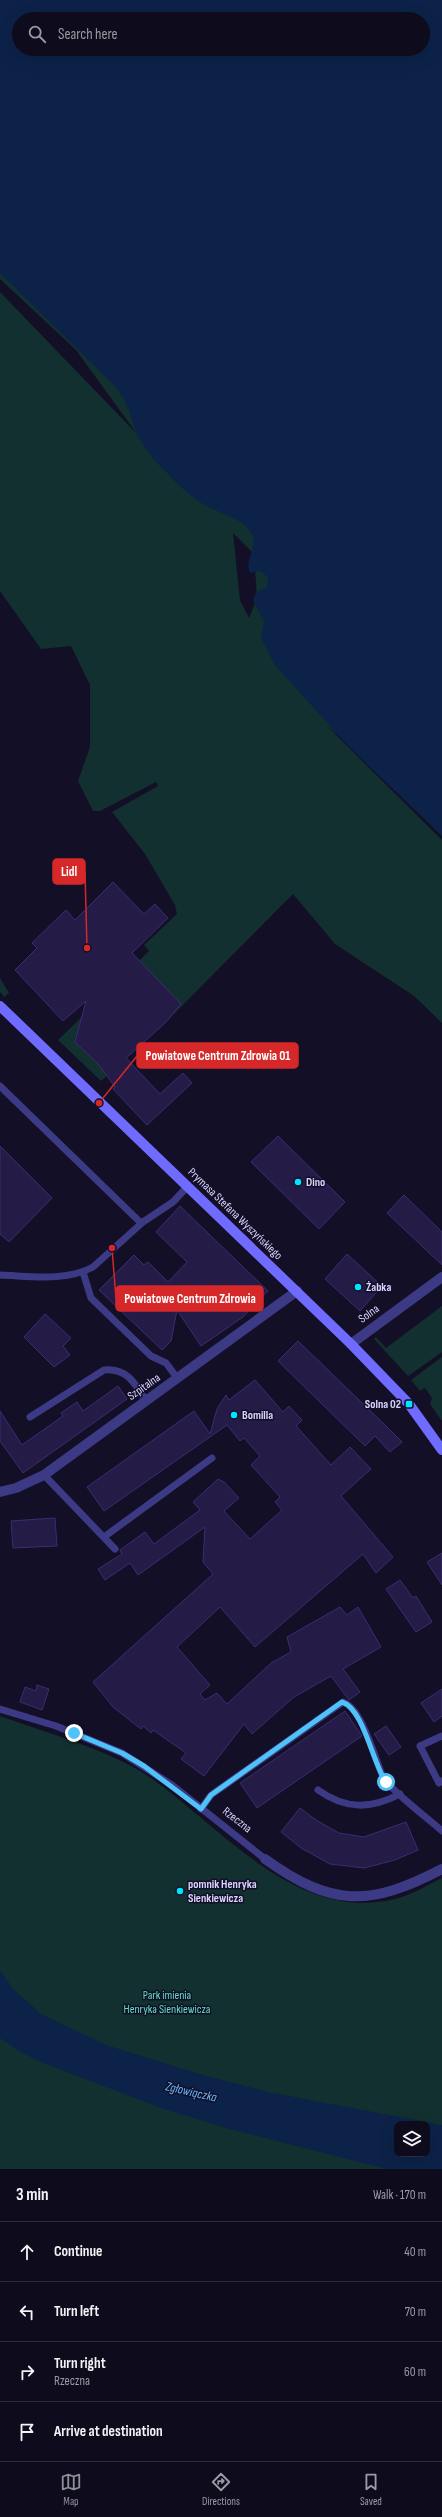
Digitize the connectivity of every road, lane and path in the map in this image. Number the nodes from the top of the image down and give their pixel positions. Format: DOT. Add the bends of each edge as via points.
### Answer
graph roads {
  1 [pos="0,1006"];
  2 [pos="0,1086"];
  3 [pos="188,1186"];
  4 [pos="142,1223"];
  5 [pos="83,1272"];
  6 [pos="0,1275"];
  7 [pos="442,1278"];
  8 [pos="297,1291"];
  9 [pos="351,1344"];
  10 [pos="178,1379"];
  11 [pos="146,1401"];
  12 [pos="30,1417"];
  13 [pos="442,1450"];
  14 [pos="212,1458"];
  15 [pos="44,1475"];
  16 [pos="0,1492"];
  17 [pos="104,1537"];
  18 [pos="115,1549"];
  19 [pos="0,1709"];
  20 [pos="442,1736"];
  21 [pos="442,1782"];
  22 [pos="318,1790"];
  23 [pos="400,1794"];
  24 [pos="201,1809"];
  25 [pos="442,1831"];
  26 [pos="265,1859"];
  27 [pos="442,1869"];
  1 -- 3 [label="main road, Prymasa Stefana Wyszyńskiego"];
  2 -- 4 [label="lane"];
  3 -- 4 [label="lane" via="173,1202"];
  3 -- 8 [label="main road, Prymasa Stefana Wyszyńskiego"];
  4 -- 5 [label="lane" via="93,1267"];
  5 -- 6 [label="lane" via="62,1276"];
  5 -- 10 [label="lane" via="91,1298 151,1356 166,1363"];
  7 -- 9 [label="street, Solna"];
  8 -- 9 [label="main road, Prymasa Stefana Wyszyńskiego"];
  8 -- 10 [label="street, Szpitalna"];
  9 -- 13 [label="main road, Prymasa Stefana Wyszyńskiego" via="409,1404"];
  10 -- 11 [label="street, Szpitalna"];
  11 -- 12 [label="lane" via="130,1376 104,1370"];
  11 -- 15 [label="street, Szpitalna"];
  14 -- 17 [label="lane"];
  15 -- 16 [label="street, Szpitalna" via="16,1488"];
  15 -- 17 [label="lane"];
  17 -- 18 [label="lane"];
  19 -- 24 [label="lane, Rzeczna" via="56,1726 122,1753"];
  20 -- 21 [label="lane" via="420,1746 439,1783"];
  22 -- 23 [label="lane" via="336,1801 356,1806 383,1803"];
  23 -- 24 [label="lane" via="384,1778 365,1730 349,1706 342,1702 211,1795"];
  23 -- 25 [label="lane"];
  24 -- 26 [label="lane, Rzeczna"];
  26 -- 27 [label="street, Rzeczna" via="293,1879 308,1886 339,1896 362,1898 402,1889"];
}
